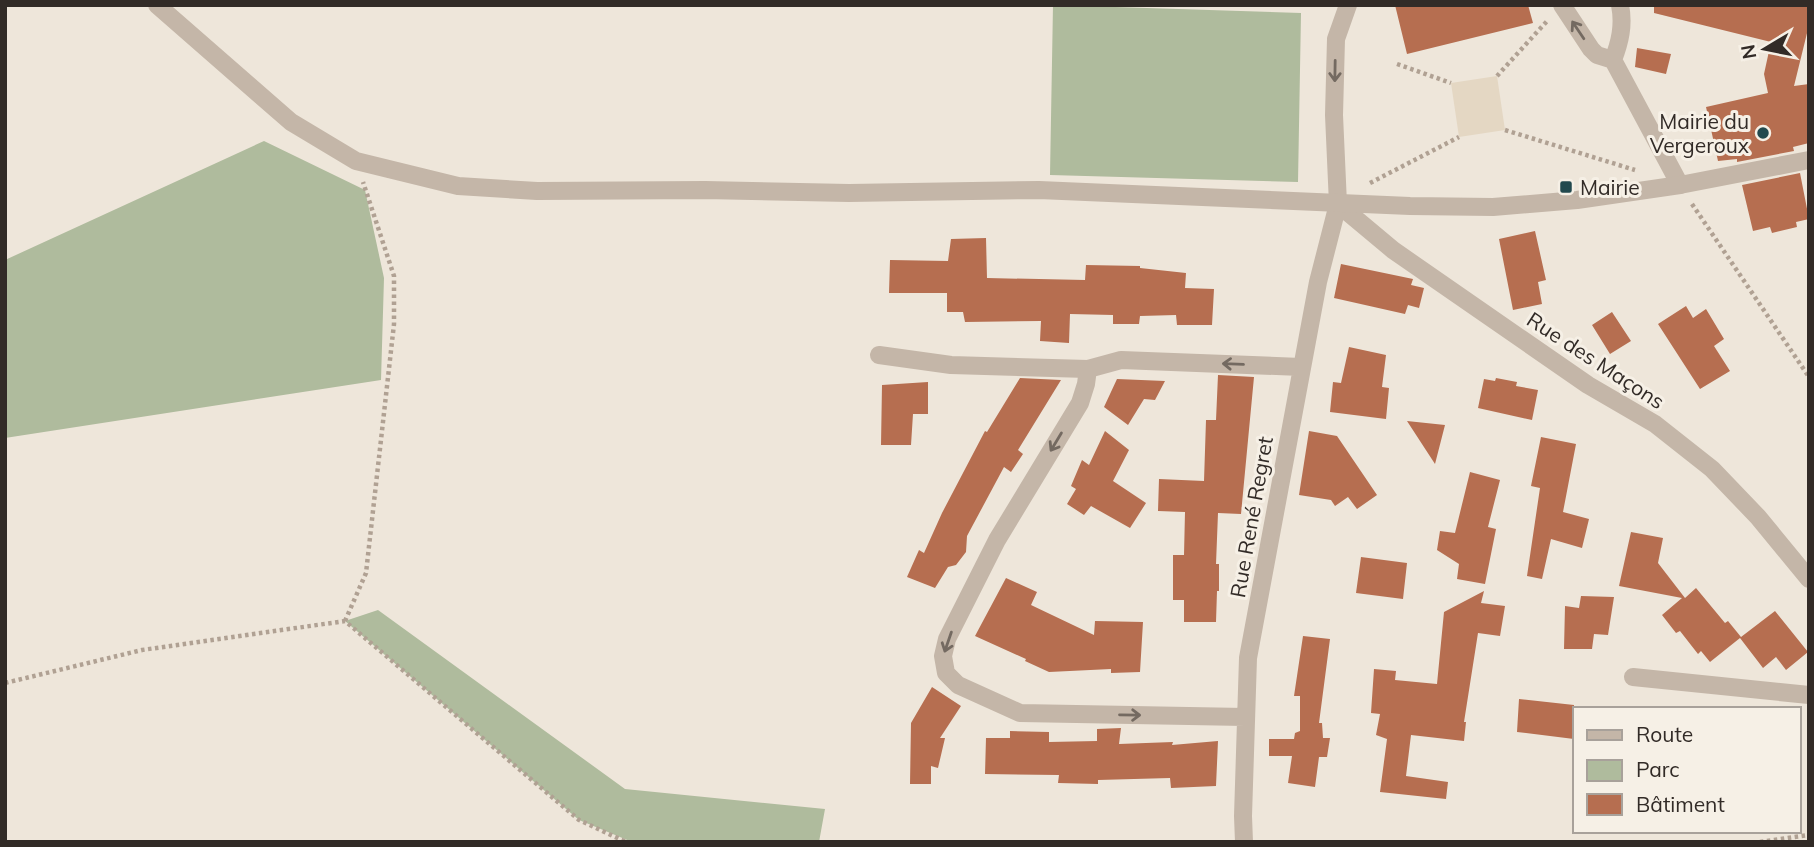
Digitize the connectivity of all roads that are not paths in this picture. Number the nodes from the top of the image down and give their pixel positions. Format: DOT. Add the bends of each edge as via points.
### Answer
graph roads {
  1 [pos="157,5"];
  2 [pos="1348,5"];
  3 [pos="1620,5"];
  4 [pos="1557,10"];
  5 [pos="1613,60"];
  6 [pos="1809,160"];
  7 [pos="1681,186"];
  8 [pos="1338,204"];
  9 [pos="879,355"];
  10 [pos="1301,367"];
  11 [pos="1088,369"];
  12 [pos="1809,579"];
  13 [pos="1633,677"];
  14 [pos="1809,695"];
  15 [pos="1245,717"];
  16 [pos="1244,842"];
  1 -- 8 [label="street" via="291,122 356,161 458,186 537,191 1039,190"];
  2 -- 8 [label="street, Rue René Regret, one-way" via="1335,39"];
  3 -- 5 [label="street" via="1620,42"];
  5 -- 4 [label="street, one-way" via="1597,55"];
  5 -- 7 [label="street"];
  6 -- 7 [label="street"];
  7 -- 8 [label="street" via="1493,207"];
  8 -- 10 [label="street, Rue René Regret"];
  8 -- 12 [label="street, Rue des Maçons" via="1393,250 1578,378 1655,425 1713,469"];
  9 -- 11 [label="street" via="951,365"];
  10 -- 11 [label="street, one-way" via="1121,360"];
  10 -- 15 [label="street, Rue René Regret" via="1248,658"];
  11 -- 15 [label="street, one-way" via="1080,403 997,540 947,639 946,673 958,685 1020,713"];
  13 -- 14 [label="street"];
  15 -- 16 [label="street, Rue René Regret"];
}
